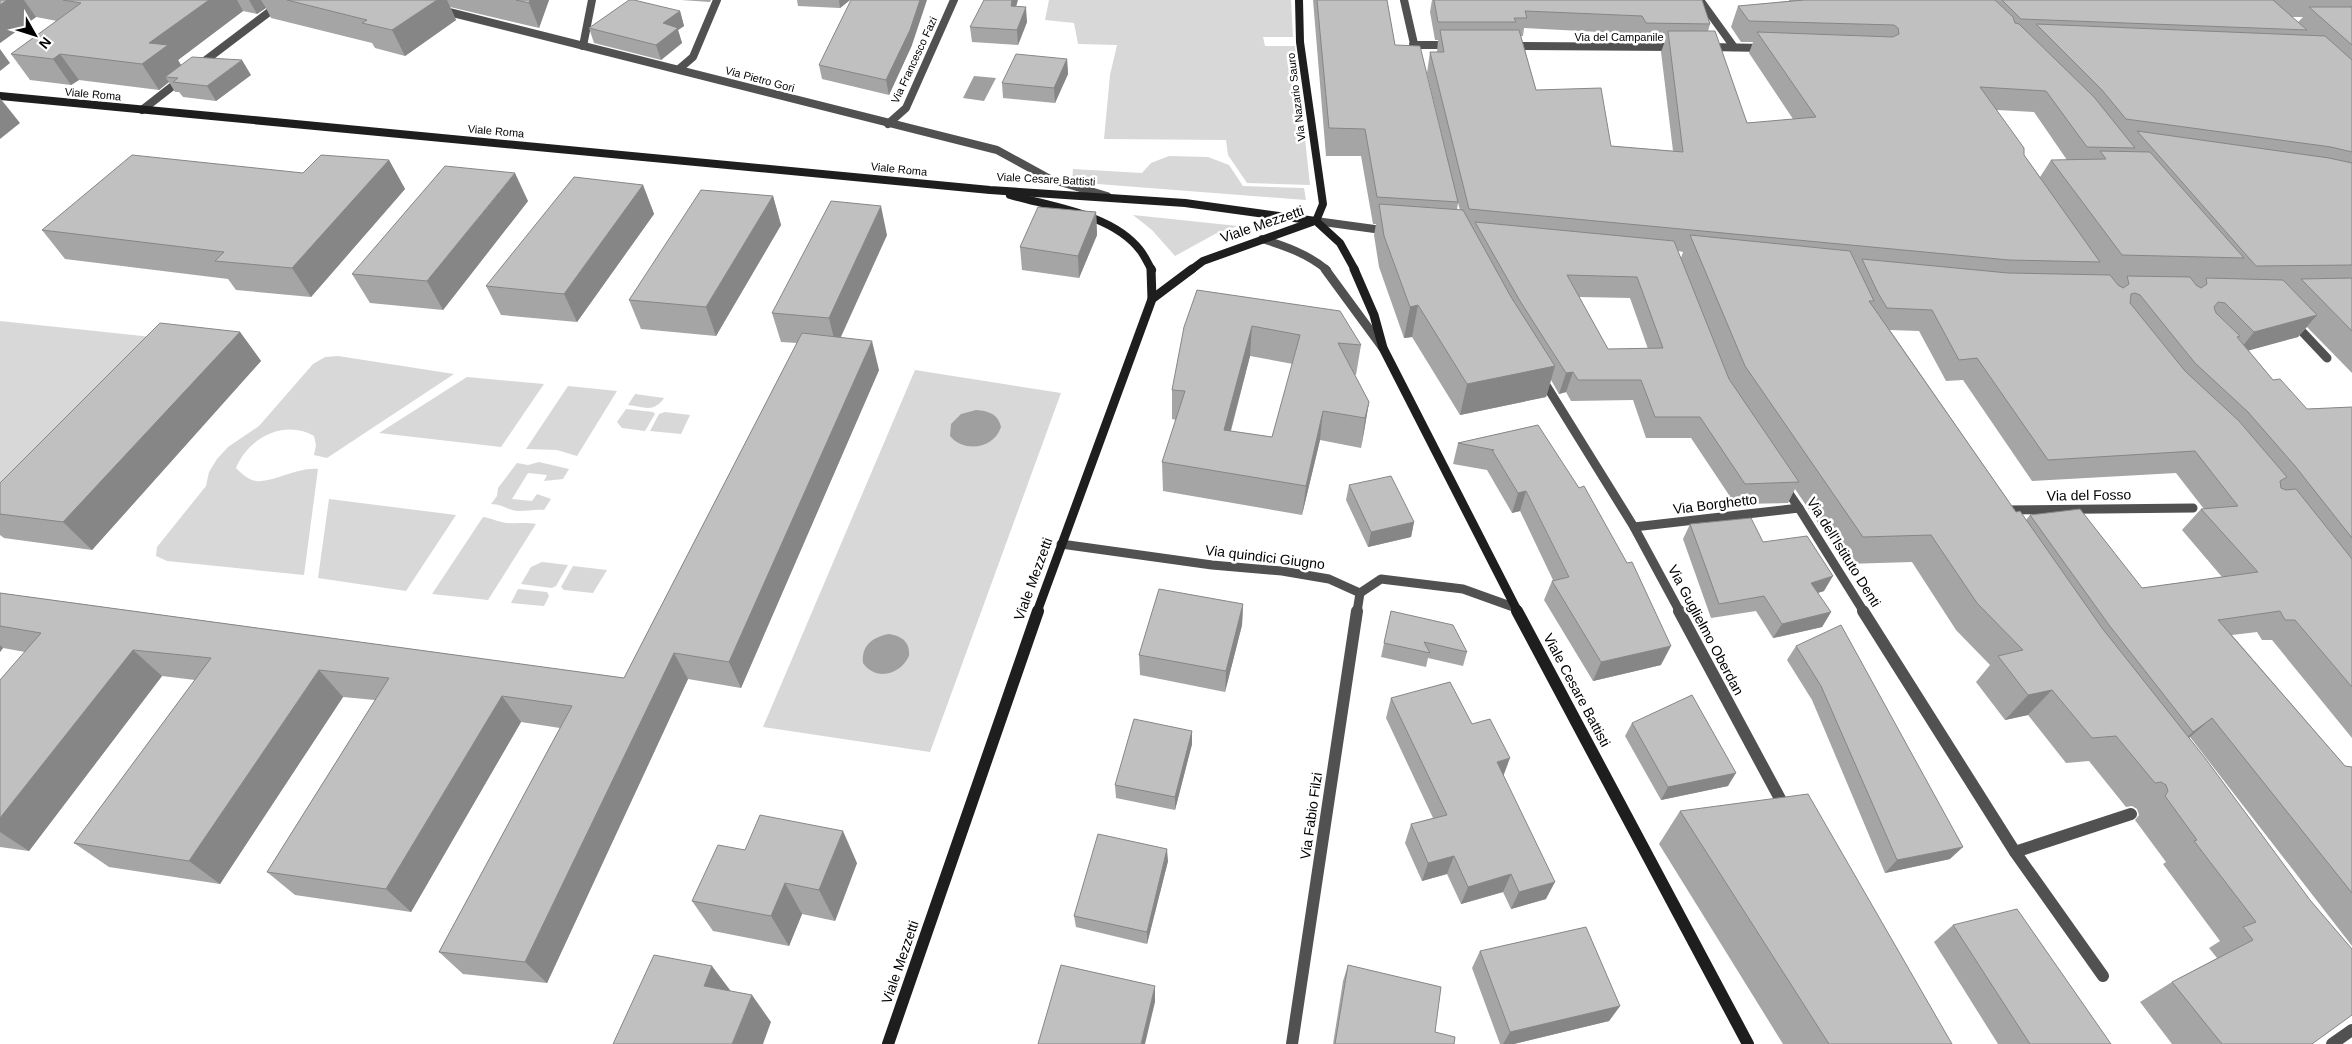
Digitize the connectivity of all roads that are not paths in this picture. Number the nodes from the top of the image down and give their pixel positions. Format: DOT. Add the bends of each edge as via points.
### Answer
graph roads {
  1 [pos="284,0"];
  2 [pos="592,0"];
  3 [pos="716,0"];
  4 [pos="954,0"];
  5 [pos="1299,0"];
  6 [pos="1404,0"];
  7 [pos="1700,0"];
  8 [pos="435,8"];
  9 [pos="1413,45"];
  10 [pos="583,46"];
  11 [pos="1458,46"];
  12 [pos="1506,46"];
  13 [pos="1697,47"];
  14 [pos="1734,47"];
  15 [pos="1679,48"];
  16 [pos="1774,48"];
  17 [pos="1418,64"];
  18 [pos="194,69"];
  19 [pos="679,69"];
  20 [pos="187,75"];
  21 [pos="0,96"];
  22 [pos="142,110"];
  23 [pos="888,124"];
  24 [pos="990,190"];
  25 [pos="1107,196"];
  26 [pos="1316,221"];
  27 [pos="1403,232"];
  28 [pos="1262,239"];
  29 [pos="1152,299"];
  30 [pos="2288,316"];
  31 [pos="1383,348"];
  32 [pos="2327,358"];
  33 [pos="1535,366"];
  34 [pos="1778,476"];
  35 [pos="1798,508"];
  36 [pos="2193,508"];
  37 [pos="1993,510"];
  38 [pos="1634,527"];
  39 [pos="1061,544"];
  40 [pos="1360,593"];
  41 [pos="1516,608"];
  42 [pos="2131,814"];
  43 [pos="1790,817"];
  44 [pos="2015,852"];
  45 [pos="2103,976"];
  46 [pos="2352,1030"];
  47 [pos="888,1044"];
  48 [pos="1292,1044"];
  49 [pos="1748,1044"];
  50 [pos="2332,1044"];
  1 -- 18 [label="street"];
  2 -- 10 [label="street"];
  3 -- 19 [label="street" via="693,57"];
  4 -- 23 [label="street, Via Francesco Fazi" via="906,108"];
  5 -- 26 [label="main road, Via Nazario Sauro" via="1300,42 1323,204"];
  6 -- 9 [label="street"];
  7 -- 14 [label="street"];
  8 -- 10 [label="street, Via Pietro Gori"];
  9 -- 11 [label="street"];
  9 -- 17 [label="street"];
  10 -- 19 [label="street, Via Pietro Gori"];
  12 -- 15 [label="street, Via del Campanile"];
  13 -- 14 [label="street"];
  14 -- 16 [label="street"];
  19 -- 23 [label="street, Via Pietro Gori"];
  20 -- 22 [label="street"];
  21 -- 22 [label="main road, Viale Roma"];
  22 -- 24 [label="main road, Viale Roma"];
  23 -- 25 [label="street, Via Pietro Gori" via="997,150 1050,179"];
  24 -- 25 [label="main road, Viale Cesare Battisti"];
  24 -- 29 [label="main road, Viale Cesare Battisti" via="1104,222 1125,235 1140,250 1152,271"];
  25 -- 26 [label="main road, Viale Cesare Battisti"];
  26 -- 27 [label="street"];
  26 -- 28 [label="main road, Viale Mezzetti"];
  26 -- 31 [label="main road, Viale Cesare Battisti" via="1340,243 1352,262 1374,315"];
  28 -- 29 [label="main road, Viale Mezzetti" via="1203,261"];
  28 -- 31 [label="street, Viale Cesare Battisti" via="1286,246 1317,262 1330,273"];
  29 -- 39 [label="main road, Viale Mezzetti"];
  30 -- 32 [label="street"];
  31 -- 41 [label="main road, Viale Cesare Battisti"];
  33 -- 38 [label="street, Via Guglielmo Oberdan"];
  34 -- 35 [label="street, Via dell'Istituto Denti"];
  35 -- 38 [label="street, Via Borghetto"];
  35 -- 44 [label="street, Via dell'Istituto Denti"];
  36 -- 37 [label="street, Via del Fosso"];
  38 -- 43 [label="street, Via Guglielmo Oberdan"];
  39 -- 40 [label="street, Via quindici Giugno" via="1301,574 1330,579"];
  39 -- 47 [label="main road, Viale Mezzetti"];
  40 -- 41 [label="street" via="1381,580 1463,588"];
  40 -- 48 [label="street, Via Fabio Filzi"];
  41 -- 49 [label="main road, Viale Cesare Battisti"];
  42 -- 44 [label="street"];
  44 -- 45 [label="street, Via dell'Istituto Denti"];
  46 -- 50 [label="street"];
}
